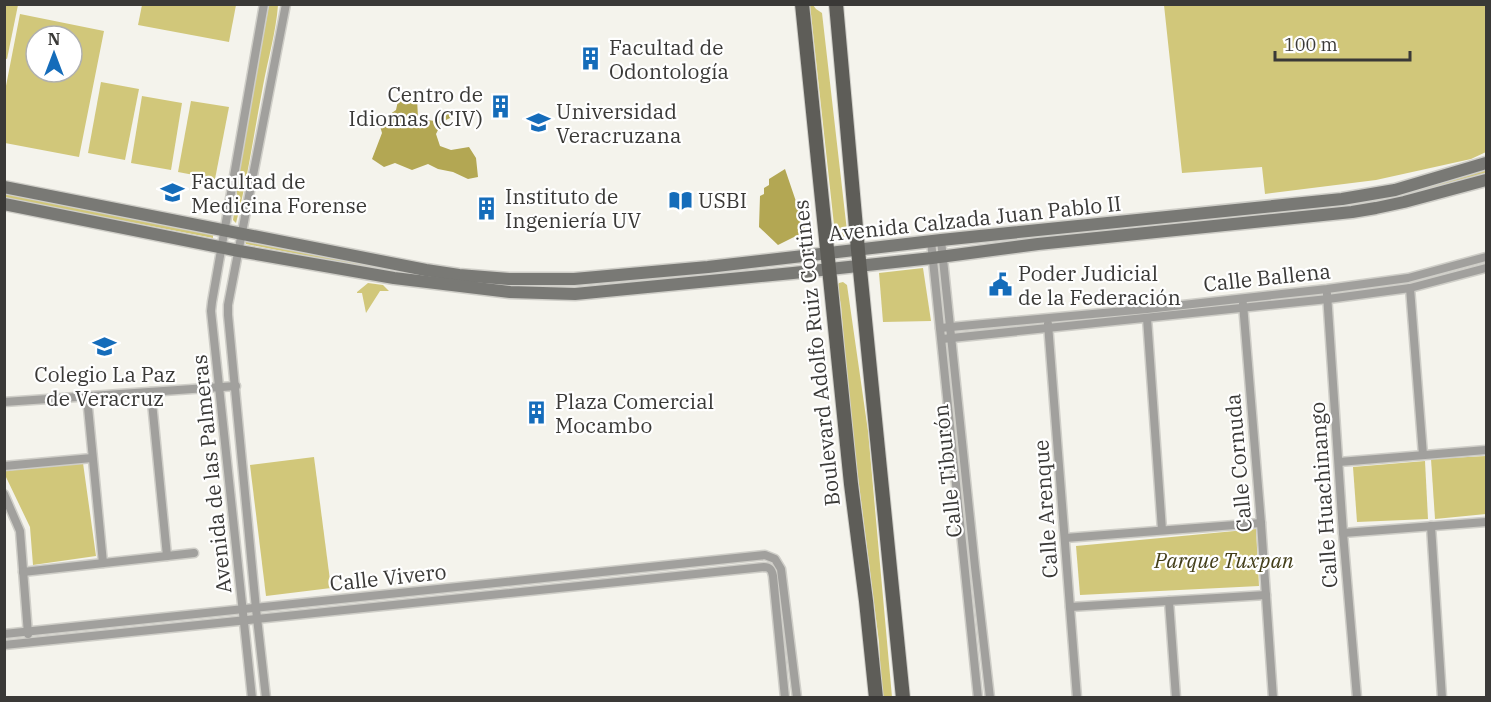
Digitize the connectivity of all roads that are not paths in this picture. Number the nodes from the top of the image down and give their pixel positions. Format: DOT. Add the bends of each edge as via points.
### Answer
graph roads {
  1 [pos="264,4"];
  2 [pos="286,4"];
  3 [pos="802,4"];
  4 [pos="836,4"];
  5 [pos="1486,163"];
  6 [pos="1486,180"];
  7 [pos="4,187"];
  8 [pos="4,204"];
  9 [pos="1114,222"];
  10 [pos="225,231"];
  11 [pos="242,235"];
  12 [pos="1115,236"];
  13 [pos="936,241"];
  14 [pos="222,247"];
  15 [pos="858,250"];
  16 [pos="239,251"];
  17 [pos="827,254"];
  18 [pos="937,257"];
  19 [pos="1486,257"];
  20 [pos="383,263"];
  21 [pos="860,265"];
  22 [pos="1486,268"];
  23 [pos="829,269"];
  24 [pos="382,276"];
  25 [pos="574,279"];
  26 [pos="1410,288"];
  27 [pos="1327,289"];
  28 [pos="575,294"];
  29 [pos="1242,298"];
  30 [pos="1328,299"];
  31 [pos="1243,309"];
  32 [pos="1047,317"];
  33 [pos="1147,318"];
  34 [pos="950,327"];
  35 [pos="1048,327"];
  36 [pos="940,328"];
  37 [pos="952,337"];
  38 [pos="942,339"];
  39 [pos="236,386"];
  40 [pos="219,387"];
  41 [pos="151,392"];
  42 [pos="87,397"];
  43 [pos="4,402"];
  44 [pos="960,429"];
  45 [pos="950,430"];
  46 [pos="1486,450"];
  47 [pos="1423,455"];
  48 [pos="92,458"];
  49 [pos="1339,462"];
  50 [pos="4,466"];
  51 [pos="4,494"];
  52 [pos="1486,522"];
  53 [pos="1261,523"];
  54 [pos="1431,526"];
  55 [pos="1162,530"];
  56 [pos="1343,533"];
  57 [pos="1065,538"];
  58 [pos="194,553"];
  59 [pos="167,556"];
  60 [pos="102,563"];
  61 [pos="687,564"];
  62 [pos="23,572"];
  63 [pos="688,575"];
  64 [pos="1266,595"];
  65 [pos="1169,601"];
  66 [pos="1070,607"];
  67 [pos="256,609"];
  68 [pos="243,610"];
  69 [pos="258,620"];
  70 [pos="135,621"];
  71 [pos="244,621"];
  72 [pos="92,625"];
  73 [pos="28,632"];
  74 [pos="135,632"];
  75 [pos="4,634"];
  76 [pos="93,636"];
  77 [pos="29,642"];
  78 [pos="4,645"];
  79 [pos="252,698"];
  80 [pos="266,698"];
  81 [pos="785,698"];
  82 [pos="797,698"];
  83 [pos="876,698"];
  84 [pos="903,698"];
  85 [pos="978,698"];
  86 [pos="990,698"];
  87 [pos="1077,698"];
  88 [pos="1176,698"];
  89 [pos="1273,698"];
  90 [pos="1357,698"];
  91 [pos="1442,698"];
  1 -- 10 [label="street, Avenida de las Palmeras"];
  2 -- 11 [label="street, Avenida de las Palmeras"];
  3 -- 17 [label="main road, Boulevard Adolfo Ruiz Cortines"];
  4 -- 15 [label="main road"];
  5 -- 9 [label="main road, Avenida Calzada Juan Pablo II" via="1395,190 1342,199"];
  6 -- 12 [label="main road, Avenida Calzada Juan Pablo II" via="1376,208"];
  7 -- 10 [label="main road, Avenida Calzada Juan Pablo II"];
  8 -- 14 [label="main road, Avenida Calzada Juan Pablo II"];
  9 -- 12 [label="main road"];
  9 -- 13 [label="main road, Avenida Calzada Juan Pablo II"];
  10 -- 11 [label="main road, Avenida Calzada Juan Pablo II"];
  10 -- 14 [label="street, Avenida de las Palmeras"];
  11 -- 16 [label="street, Avenida de las Palmeras"];
  11 -- 20 [label="main road, Avenida Calzada Juan Pablo II"];
  12 -- 18 [label="main road, Avenida Calzada Juan Pablo II"];
  13 -- 15 [label="main road, Avenida Calzada Juan Pablo II"];
  13 -- 18 [label="street, Calle Tiburón"];
  14 -- 16 [label="main road, Avenida Calzada Juan Pablo II"];
  14 -- 40 [label="street, Avenida de las Palmeras" via="211,312"];
  15 -- 17 [label="main road, Avenida Calzada Juan Pablo II"];
  15 -- 21 [label="main road"];
  16 -- 24 [label="main road, Avenida Calzada Juan Pablo II"];
  16 -- 39 [label="street, Avenida de las Palmeras" via="228,305"];
  17 -- 23 [label="main road, Boulevard Adolfo Ruiz Cortines"];
  17 -- 25 [label="main road, Avenida Calzada Juan Pablo II"];
  18 -- 21 [label="main road, Avenida Calzada Juan Pablo II"];
  18 -- 34 [label="street, Calle Tiburón"];
  18 -- 36 [label="street, Calle Tiburón"];
  19 -- 27 [label="street, Calle Ballena" via="1408,278"];
  20 -- 24 [label="main road"];
  20 -- 25 [label="main road, Avenida Calzada Juan Pablo II" via="499,279"];
  21 -- 23 [label="main road, Avenida Calzada Juan Pablo II"];
  21 -- 84 [label="main road"];
  22 -- 26 [label="street, Calle Ballena"];
  23 -- 28 [label="main road, Avenida Calzada Juan Pablo II"];
  23 -- 83 [label="main road, Boulevard Adolfo Ruiz Cortines"];
  24 -- 28 [label="main road, Avenida Calzada Juan Pablo II" via="510,292"];
  25 -- 28 [label="main road"];
  26 -- 30 [label="street, Calle Ballena"];
  26 -- 47 [label="street"];
  27 -- 29 [label="street, Calle Ballena"];
  27 -- 30 [label="street, Calle Huachinango"];
  29 -- 31 [label="street, Calle Cornuda"];
  29 -- 32 [label="street, Calle Ballena"];
  30 -- 31 [label="street, Calle Ballena"];
  30 -- 49 [label="street, Calle Huachinango"];
  31 -- 33 [label="street, Calle Ballena"];
  31 -- 53 [label="street, Calle Cornuda"];
  32 -- 34 [label="street, Calle Ballena"];
  32 -- 35 [label="street, Calle Arenque"];
  33 -- 35 [label="street, Calle Ballena"];
  33 -- 55 [label="street"];
  34 -- 36 [label="street, Calle Ballena"];
  34 -- 37 [label="street, Calle Tiburón"];
  35 -- 37 [label="street, Calle Ballena"];
  35 -- 57 [label="street, Calle Arenque"];
  36 -- 38 [label="street, Calle Tiburón"];
  37 -- 38 [label="street, Calle Ballena"];
  37 -- 44 [label="street, Calle Tiburón"];
  38 -- 45 [label="street, Calle Tiburón"];
  39 -- 40 [label="street"];
  39 -- 67 [label="street, Avenida de las Palmeras"];
  40 -- 41 [label="street"];
  40 -- 68 [label="street, Avenida de las Palmeras"];
  41 -- 42 [label="street"];
  41 -- 59 [label="street"];
  42 -- 43 [label="street"];
  42 -- 48 [label="street"];
  44 -- 45 [label="street"];
  44 -- 86 [label="street, Calle Tiburón"];
  45 -- 85 [label="street, Calle Tiburón"];
  46 -- 47 [label="street"];
  47 -- 49 [label="street"];
  48 -- 50 [label="street"];
  48 -- 60 [label="street"];
  49 -- 56 [label="street, Calle Huachinango"];
  51 -- 62 [label="street" via="20,531"];
  52 -- 54 [label="street"];
  53 -- 55 [label="street"];
  53 -- 64 [label="street, Calle Cornuda"];
  54 -- 56 [label="street"];
  54 -- 91 [label="street"];
  55 -- 57 [label="street"];
  56 -- 90 [label="street, Calle Huachinango"];
  57 -- 66 [label="street, Calle Arenque"];
  58 -- 59 [label="street"];
  59 -- 60 [label="street"];
  60 -- 62 [label="street"];
  61 -- 63 [label="street"];
  61 -- 67 [label="street, Calle Vivero"];
  61 -- 82 [label="street, Calle Vivero" via="765,555 775,559 781,569"];
  62 -- 73 [label="street"];
  63 -- 69 [label="street, Calle Vivero"];
  63 -- 81 [label="street, Calle Vivero" via="764,567 771,570"];
  64 -- 65 [label="street"];
  64 -- 89 [label="street, Calle Cornuda"];
  65 -- 66 [label="street"];
  65 -- 88 [label="street"];
  66 -- 87 [label="street, Calle Arenque"];
  67 -- 68 [label="street, Calle Vivero"];
  67 -- 69 [label="street, Avenida de las Palmeras"];
  68 -- 70 [label="street, Calle Vivero"];
  68 -- 71 [label="street, Avenida de las Palmeras"];
  69 -- 71 [label="street, Calle Vivero"];
  69 -- 80 [label="street, Avenida de las Palmeras"];
  70 -- 72 [label="street, Calle Vivero"];
  70 -- 74 [label="street"];
  71 -- 74 [label="street, Calle Vivero"];
  71 -- 79 [label="street, Avenida de las Palmeras"];
  72 -- 73 [label="street, Calle Vivero"];
  72 -- 76 [label="street"];
  73 -- 75 [label="street, Calle Vivero"];
  73 -- 77 [label="street"];
  74 -- 76 [label="street, Calle Vivero"];
  76 -- 77 [label="street, Calle Vivero"];
  77 -- 78 [label="street, Calle Vivero"];
}
